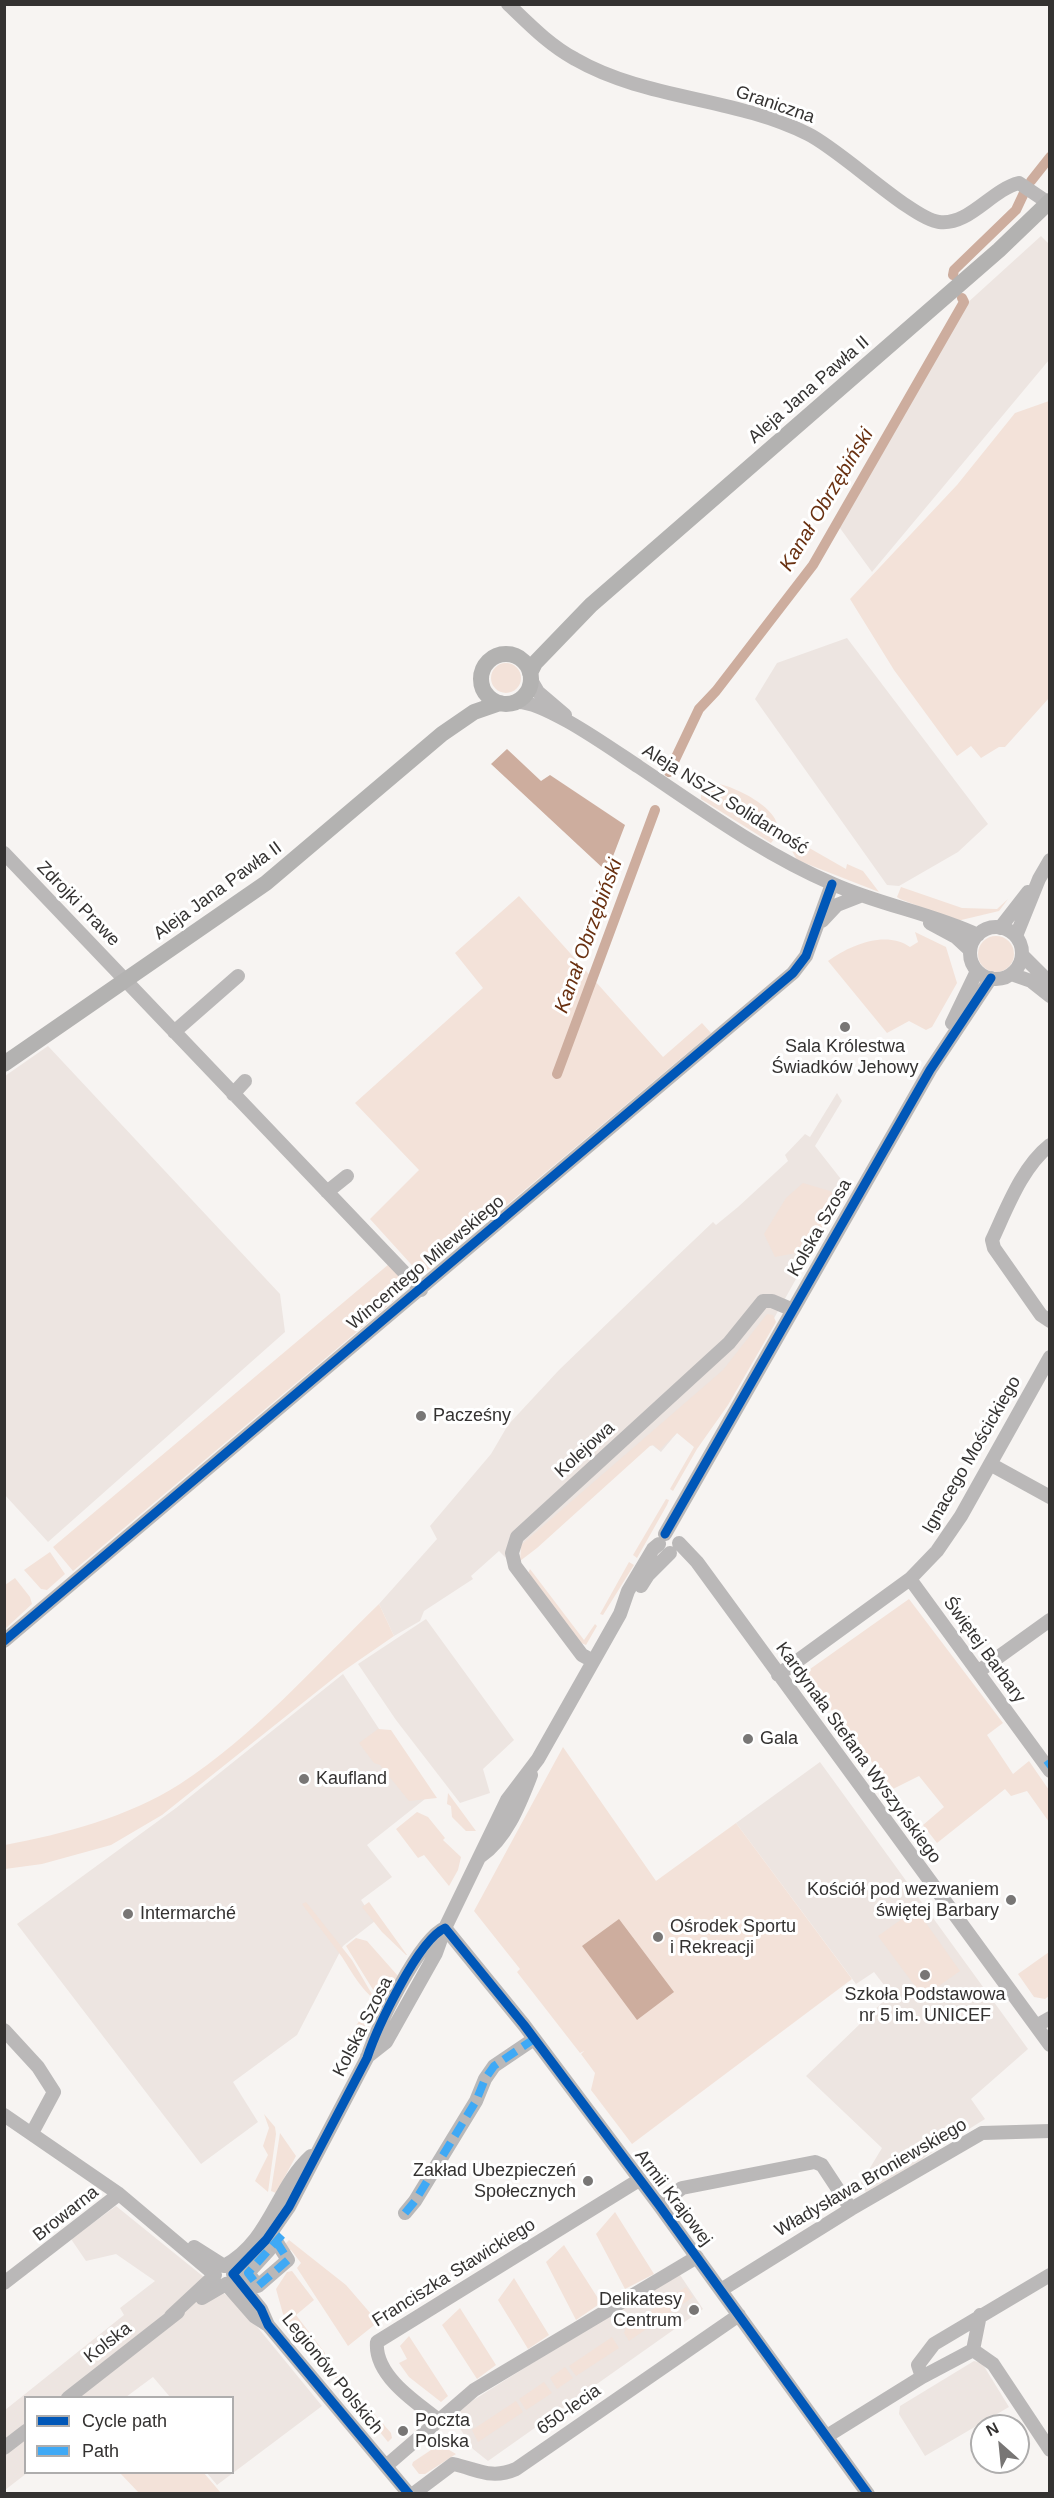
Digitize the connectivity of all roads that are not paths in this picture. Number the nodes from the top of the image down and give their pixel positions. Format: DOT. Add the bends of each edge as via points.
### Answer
graph roads {
  1 [pos="508,4"];
  2 [pos="1049,203"];
  3 [pos="591,605"];
  4 [pos="513,655"];
  5 [pos="531,677"];
  6 [pos="481,682"];
  7 [pos="508,702"];
  8 [pos="587,733"];
  9 [pos="442,734"];
  10 [pos="4,853"];
  11 [pos="1050,860"];
  12 [pos="1039,879"];
  13 [pos="832,884"];
  14 [pos="860,896"];
  15 [pos="915,914"];
  16 [pos="819,925"];
  17 [pos="1000,928"];
  18 [pos="978,935"];
  19 [pos="1016,936"];
  20 [pos="970,950"];
  21 [pos="1022,956"];
  22 [pos="977,971"];
  23 [pos="1011,974"];
  24 [pos="238,976"];
  25 [pos="991,978"];
  26 [pos="125,981"];
  27 [pos="1050,983"];
  28 [pos="1050,996"];
  29 [pos="174,1032"];
  30 [pos="4,1064"];
  31 [pos="930,1070"];
  32 [pos="245,1081"];
  33 [pos="232,1094"];
  34 [pos="1050,1144"];
  35 [pos="347,1176"];
  36 [pos="327,1192"];
  37 [pos="421,1290"];
  38 [pos="793,1310"];
  39 [pos="1050,1321"];
  40 [pos="1050,1357"];
  41 [pos="990,1464"];
  42 [pos="1050,1497"];
  43 [pos="671,1543"];
  44 [pos="910,1580"];
  45 [pos="1050,1620"];
  46 [pos="4,1641"];
  47 [pos="593,1661"];
  48 [pos="979,1671"];
  49 [pos="778,1675"];
  50 [pos="1048,1767"];
  51 [pos="459,1900"];
  52 [pos="445,1928"];
  53 [pos="462,1946"];
  54 [pos="436,1953"];
  55 [pos="1050,2018"];
  56 [pos="1036,2026"];
  57 [pos="4,2030"];
  58 [pos="534,2038"];
  59 [pos="1050,2045"];
  60 [pos="367,2058"];
  61 [pos="4,2115"];
  62 [pos="1050,2131"];
  63 [pos="32,2133"];
  64 [pos="639,2180"];
  65 [pos="119,2194"];
  66 [pos="658,2205"];
  67 [pos="851,2209"];
  68 [pos="405,2213"];
  69 [pos="697,2257"];
  70 [pos="224,2275"];
  71 [pos="1050,2275"];
  72 [pos="4,2283"];
  73 [pos="721,2290"];
  74 [pos="739,2314"];
  75 [pos="980,2315"];
  76 [pos="973,2350"];
  77 [pos="922,2377"];
  78 [pos="69,2396"];
  79 [pos="439,2420"];
  80 [pos="24,2433"];
  81 [pos="827,2436"];
  82 [pos="4,2448"];
  83 [pos="1050,2450"];
  84 [pos="386,2466"];
  85 [pos="411,2493"];
  86 [pos="868,2493"];
  1 -- 2 [label="street, Graniczna" via="575,60 622,80 740,109 807,133 828,144 925,218 949,223 1019,183"];
  2 -- 3 [label="main road, Aleja Jana Pawła II"];
  3 -- 4 [label="main road, Aleja Jana Pawła II" via="529,649"];
  3 -- 5 [label="main road, Aleja Jana Pawła II" via="535,663"];
  4 -- 5 [label="main road" via="525,662"];
  4 -- 6 [label="main road" via="490,660 484,666"];
  5 -- 7 [label="main road" via="526,693"];
  5 -- 8 [label="street, Aleja NSZZ Solidarność" via="544,697"];
  6 -- 7 [label="main road" via="488,695"];
  6 -- 9 [label="main road, Aleja Jana Pawła II"];
  7 -- 8 [label="street, Aleja NSZZ Solidarność" via="528,702"];
  7 -- 9 [label="main road, Aleja Jana Pawła II" via="474,712"];
  8 -- 13 [label="street, Aleja NSZZ Solidarność" via="769,852"];
  9 -- 26 [label="main road, Aleja Jana Pawła II" via="266,883"];
  10 -- 26 [label="street, Zdrojki Prawe"];
  11 -- 12 [label="street"];
  12 -- 17 [label="street"];
  12 -- 19 [label="street"];
  13 -- 14 [label="street, Aleja NSZZ Solidarność"];
  13 -- 16 [label="street, Wincentego Milewskiego"];
  14 -- 15 [label="street, Aleja NSZZ Solidarność"];
  14 -- 16 [label="street, Wincentego Milewskiego" via="837,905"];
  15 -- 18 [label="street, Aleja NSZZ Solidarność"];
  15 -- 20 [label="street, Aleja NSZZ Solidarność" via="956,937"];
  16 -- 37 [label="street, Wincentego Milewskiego" via="806,956 793,973"];
  17 -- 18 [label="street"];
  17 -- 19 [label="street"];
  18 -- 20 [label="street"];
  19 -- 21 [label="street"];
  20 -- 22 [label="street"];
  21 -- 23 [label="street"];
  21 -- 27 [label="street"];
  22 -- 25 [label="street"];
  22 -- 31 [label="street, Kolska Szosa"];
  23 -- 25 [label="street"];
  23 -- 28 [label="street" via="1031,981"];
  24 -- 29 [label="street"];
  25 -- 31 [label="street, Kolska Szosa"];
  26 -- 29 [label="street, Zdrojki Prawe"];
  26 -- 30 [label="main road, Aleja Jana Pawła II"];
  29 -- 33 [label="street, Zdrojki Prawe"];
  31 -- 38 [label="street, Kolska Szosa"];
  32 -- 33 [label="street"];
  33 -- 36 [label="street, Zdrojki Prawe"];
  34 -- 39 [label="street" via="1039,1153 1013,1196 992,1240 1041,1315"];
  35 -- 36 [label="street"];
  36 -- 37 [label="street, Zdrojki Prawe"];
  37 -- 46 [label="street, Wincentego Milewskiego"];
  38 -- 43 [label="street, Kolska Szosa" via="686,1499"];
  38 -- 47 [label="street, Kolejowa" via="763,1301 729,1343 517,1537 512,1553 515,1566 582,1655"];
  40 -- 41 [label="street, Ignacego Mościckiego"];
  41 -- 42 [label="street"];
  41 -- 44 [label="street, Ignacego Mościckiego" via="943,1542"];
  43 -- 47 [label="street, Kolska Szosa" via="653,1549"];
  43 -- 49 [label="street, Kardynała Stefana Wyszyńskiego" via="689,1551"];
  44 -- 48 [label="street, Świętej Barbary"];
  44 -- 49 [label="street, Ignacego Mościckiego"];
  45 -- 48 [label="street"];
  47 -- 51 [label="street, Kolska Szosa" via="538,1759 507,1800"];
  48 -- 50 [label="street, Świętej Barbary"];
  49 -- 56 [label="street, Kardynała Stefana Wyszyńskiego"];
  51 -- 52 [label="street, Kolska Szosa"];
  51 -- 53 [label="street" via="457,1932"];
  52 -- 53 [label="street, Armii Krajowej"];
  52 -- 54 [label="street, Kolska Szosa"];
  52 -- 60 [label="street, Kolska Szosa" via="435,1932 423,1946"];
  53 -- 54 [label="street" via="443,1946"];
  53 -- 58 [label="street, Armii Krajowej"];
  54 -- 60 [label="street, Kolska Szosa" via="386,2042"];
  55 -- 56 [label="street"];
  56 -- 59 [label="street, Kardynała Stefana Wyszyńskiego"];
  57 -- 63 [label="street" via="38,2067 54,2092"];
  58 -- 64 [label="street, Armii Krajowej"];
  58 -- 68 [label="street" via="489,2072 471,2110"];
  60 -- 70 [label="street, Kolska Szosa" via="319,2148 300,2165 259,2234"];
  61 -- 63 [label="street, Legionów Polskich"];
  62 -- 67 [label="street, Władysława Broniewskiego" via="982,2133"];
  63 -- 65 [label="street, Legionów Polskich"];
  64 -- 66 [label="street, Armii Krajowej"];
  64 -- 79 [label="street, Franciszka Stawickiego" via="377,2342 376,2351 392,2378 408,2397"];
  65 -- 70 [label="street, Legionów Polskich" via="164,2229 173,2241"];
  65 -- 72 [label="street, Browarna"];
  66 -- 67 [label="street" via="682,2188 815,2162 822,2165"];
  66 -- 69 [label="street, Armii Krajowej"];
  67 -- 73 [label="street, Władysława Broniewskiego"];
  69 -- 73 [label="street, Armii Krajowej"];
  69 -- 79 [label="street" via="474,2390"];
  70 -- 78 [label="street, Kolska"];
  70 -- 84 [label="street, Legionów Polskich" via="254,2316 268,2325"];
  71 -- 75 [label="street"];
  73 -- 74 [label="street, Armii Krajowej"];
  74 -- 81 [label="street, Armii Krajowej"];
  74 -- 85 [label="street, 650-lecia" via="516,2469 489,2475 453,2464"];
  75 -- 76 [label="street"];
  75 -- 77 [label="street" via="930,2349 918,2365"];
  76 -- 77 [label="street"];
  76 -- 83 [label="street" via="993,2364"];
  77 -- 81 [label="street"];
  79 -- 84 [label="street"];
  80 -- 82 [label="street"];
  81 -- 86 [label="street, Armii Krajowej"];
  84 -- 85 [label="street, Legionów Polskich"];
}
